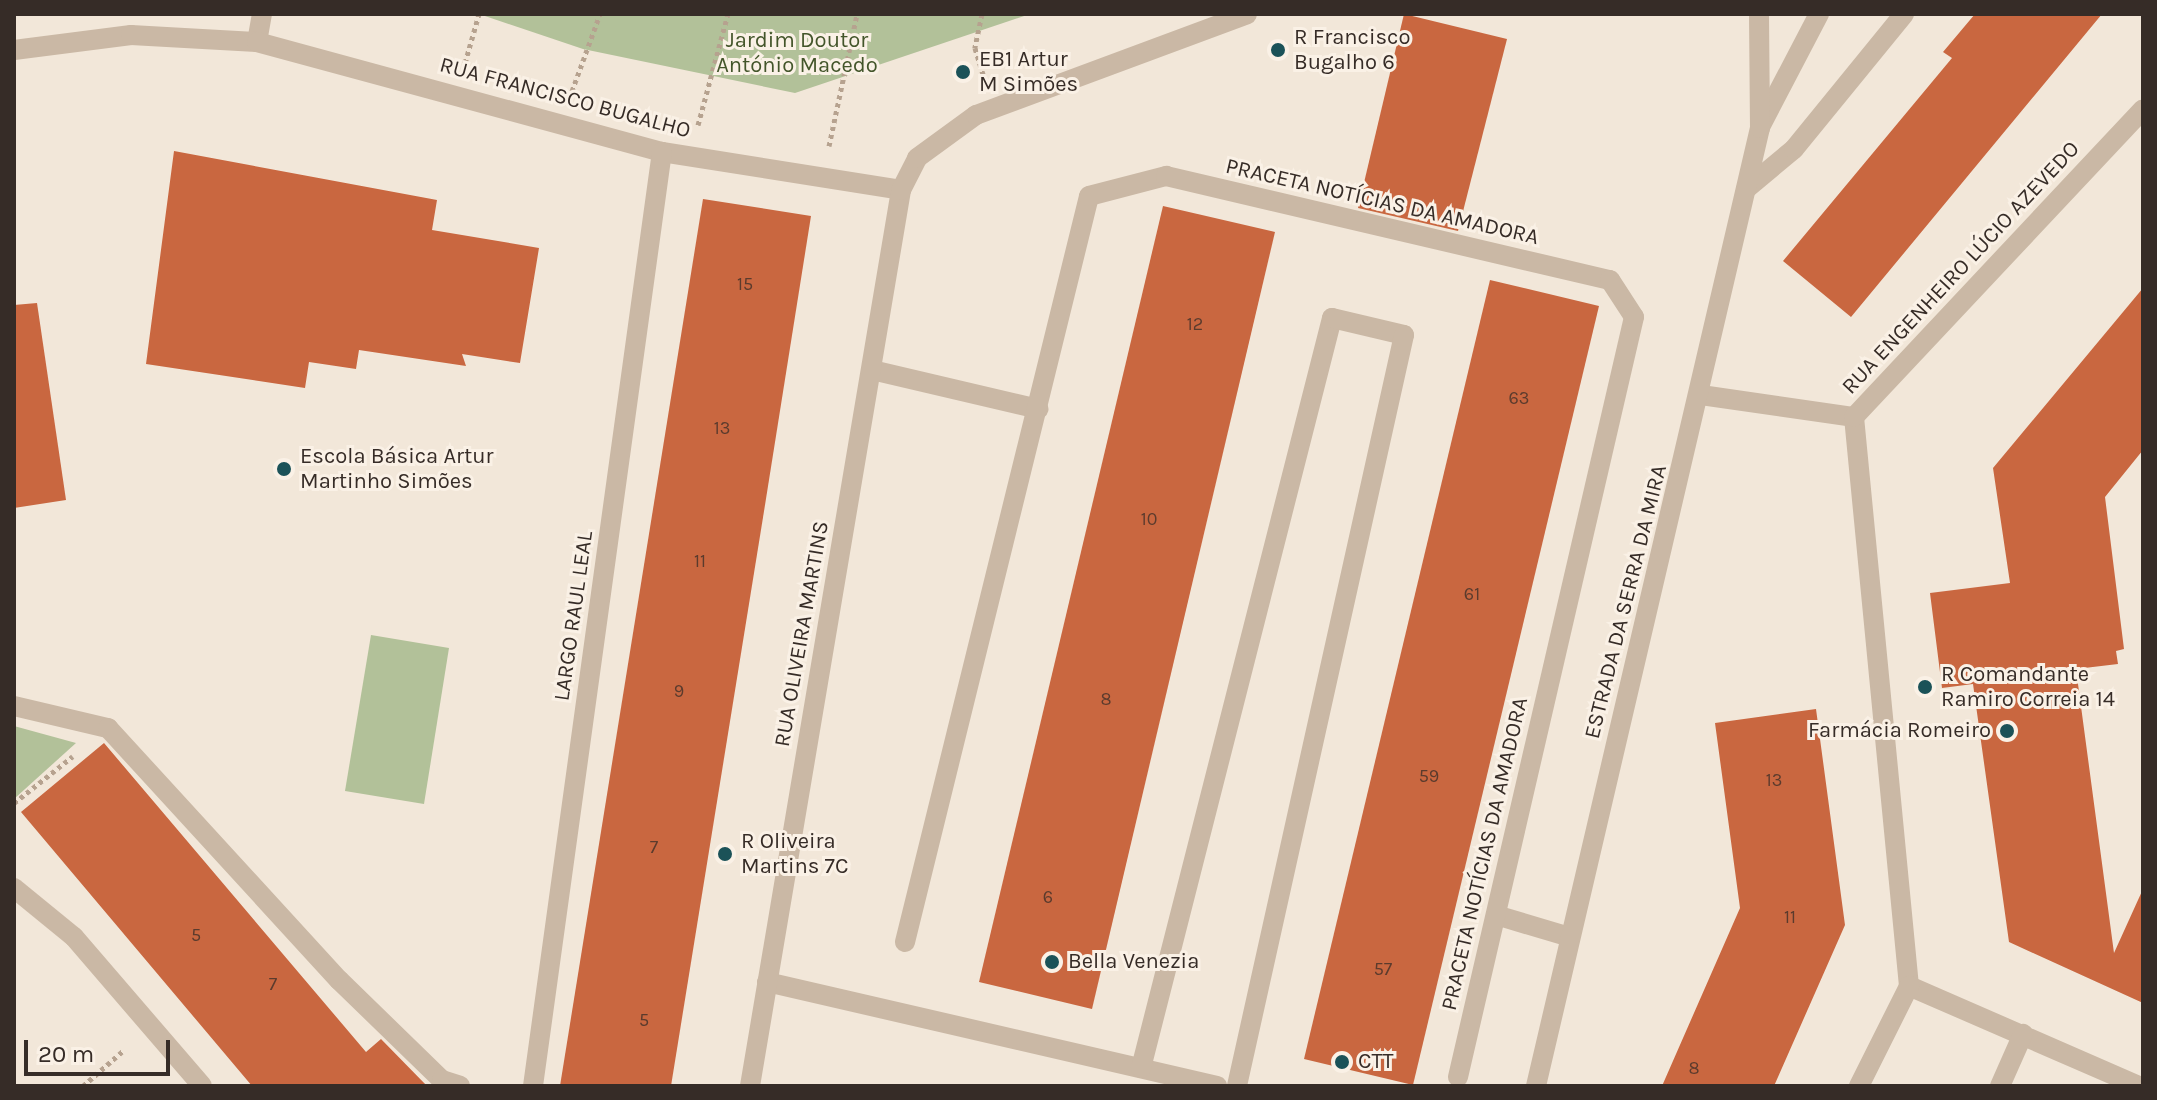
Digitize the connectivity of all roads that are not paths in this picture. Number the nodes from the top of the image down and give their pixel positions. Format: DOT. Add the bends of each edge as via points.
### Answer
graph roads {
  1 [pos="262,14"];
  2 [pos="1247,14"];
  3 [pos="1759,14"];
  4 [pos="1819,14"];
  5 [pos="1904,14"];
  6 [pos="257,42"];
  7 [pos="14,50"];
  8 [pos="2143,109"];
  9 [pos="1760,128"];
  10 [pos="662,152"];
  11 [pos="1746,189"];
  12 [pos="901,190"];
  13 [pos="872,370"];
  14 [pos="1701,395"];
  15 [pos="1038,409"];
  16 [pos="1854,417"];
  17 [pos="14,706"];
  18 [pos="14,888"];
  19 [pos="1496,915"];
  20 [pos="1570,937"];
  21 [pos="905,942"];
  22 [pos="767,982"];
  23 [pos="1909,986"];
  24 [pos="2023,1034"];
  25 [pos="1141,1068"];
  26 [pos="1458,1077"];
  27 [pos="202,1086"];
  28 [pos="460,1086"];
  29 [pos="533,1086"];
  30 [pos="750,1086"];
  31 [pos="1217,1086"];
  32 [pos="1237,1086"];
  33 [pos="1536,1086"];
  34 [pos="1859,1086"];
  35 [pos="2000,1086"];
  36 [pos="2139,1086"];
  1 -- 6 [label="street"];
  2 -- 12 [label="street" via="993,109 941,134 917,158"];
  3 -- 9 [label="street, ESTRADA DA SERRA DA MIRA"];
  4 -- 9 [label="street, ESTRADA DA SERRA DA MIRA"];
  5 -- 11 [label="street" via="1794,149"];
  6 -- 7 [label="street, RUA FRANCISCO BUGALHO" via="131,35"];
  6 -- 10 [label="street, RUA FRANCISCO BUGALHO"];
  8 -- 16 [label="street, RUA ENGENHEIRO LÚCIO AZEVEDO"];
  9 -- 11 [label="street, ESTRADA DA SERRA DA MIRA"];
  10 -- 12 [label="street, RUA FRANCISCO BUGALHO"];
  10 -- 29 [label="street, LARGO RAUL LEAL"];
  11 -- 14 [label="street, ESTRADA DA SERRA DA MIRA"];
  12 -- 13 [label="street, RUA OLIVEIRA MARTINS"];
  13 -- 15 [label="street"];
  13 -- 22 [label="street, RUA OLIVEIRA MARTINS"];
  14 -- 16 [label="street, RUA ENGENHEIRO LÚCIO AZEVEDO"];
  14 -- 20 [label="street, ESTRADA DA SERRA DA MIRA"];
  15 -- 19 [label="street, PRACETA NOTÍCIAS DA AMADORA" via="1089,196 1166,176 1610,280 1634,317"];
  15 -- 21 [label="street, PRACETA NOTÍCIAS DA AMADORA"];
  16 -- 23 [label="street"];
  17 -- 28 [label="street" via="108,728 339,980 442,1080"];
  18 -- 27 [label="street" via="74,937"];
  19 -- 20 [label="street"];
  19 -- 26 [label="street, PRACETA NOTÍCIAS DA AMADORA"];
  20 -- 33 [label="street, ESTRADA DA SERRA DA MIRA"];
  22 -- 25 [label="street"];
  22 -- 30 [label="street, RUA OLIVEIRA MARTINS"];
  23 -- 24 [label="street"];
  23 -- 34 [label="street"];
  24 -- 35 [label="street"];
  24 -- 36 [label="street"];
  25 -- 31 [label="street"];
  25 -- 32 [label="street" via="1332,318 1404,335"];
}
